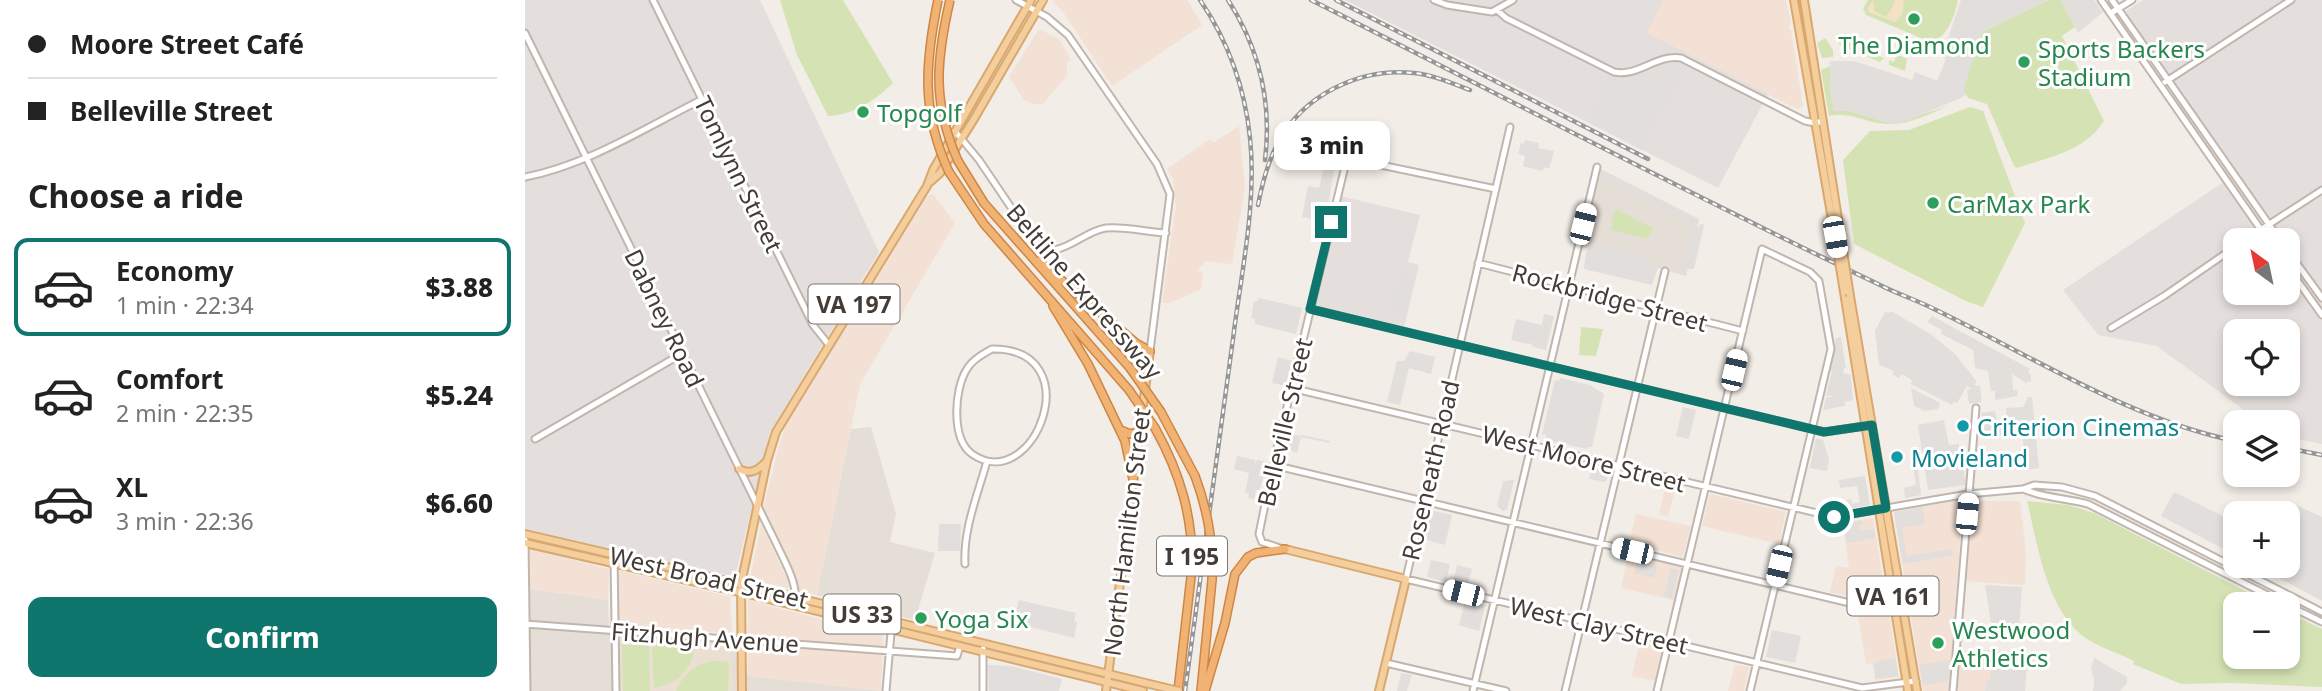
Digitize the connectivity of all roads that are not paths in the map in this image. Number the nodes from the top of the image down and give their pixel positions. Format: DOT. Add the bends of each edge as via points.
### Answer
graph roads {
  1 [pos="653,0"];
  2 [pos="938,0"];
  3 [pos="950,0"];
  4 [pos="1016,0"];
  5 [pos="1434,0"];
  6 [pos="1513,0"];
  7 [pos="1794,0"];
  8 [pos="1804,0"];
  9 [pos="2101,0"];
  10 [pos="2112,0"];
  11 [pos="2132,0"];
  12 [pos="2291,0"];
  13 [pos="1043,1"];
  14 [pos="1029,3"];
  15 [pos="2118,9"];
  16 [pos="1497,10"];
  17 [pos="1037,11"];
  18 [pos="2111,13"];
  19 [pos="525,33"];
  20 [pos="2167,80"];
  21 [pos="2160,85"];
  22 [pos="703,99"];
  23 [pos="1823,121"];
  24 [pos="1815,123"];
  25 [pos="1510,127"];
  26 [pos="955,131"];
  27 [pos="962,138"];
  28 [pos="586,157"];
  29 [pos="1597,167"];
  30 [pos="525,177"];
  31 [pos="927,186"];
  32 [pos="1496,189"];
  33 [pos="2322,190"];
  34 [pos="2269,224"];
  35 [pos="2260,228"];
  36 [pos="2263,228"];
  37 [pos="2272,228"];
  38 [pos="1165,233"];
  39 [pos="1838,237"];
  40 [pos="1019,243"];
  41 [pos="2223,255"];
  42 [pos="1478,262"];
  43 [pos="2300,268"];
  44 [pos="1665,271"];
  45 [pos="2307,278"];
  46 [pos="2300,282"];
  47 [pos="2300,284"];
  48 [pos="1569,286"];
  49 [pos="1043,291"];
  50 [pos="2322,298"];
  51 [pos="1310,309"];
  52 [pos="1655,310"];
  53 [pos="2322,314"];
  54 [pos="2111,328"];
  55 [pos="1743,331"];
  56 [pos="829,345"];
  57 [pos="1459,345"];
  58 [pos="1150,351"];
  59 [pos="683,353"];
  60 [pos="1549,367"];
  61 [pos="1291,388"];
  62 [pos="1637,388"];
  63 [pos="1724,408"];
  64 [pos="1976,408"];
  65 [pos="1441,423"];
  66 [pos="1868,425"];
  67 [pos="1118,428"];
  68 [pos="1140,430"];
  69 [pos="1813,430"];
  70 [pos="535,439"];
  71 [pos="1531,444"];
  72 [pos="767,461"];
  73 [pos="987,461"];
  74 [pos="1273,465"];
  75 [pos="1618,465"];
  76 [pos="740,469"];
  77 [pos="1133,484"];
  78 [pos="1706,487"];
  79 [pos="2023,489"];
  80 [pos="1968,494"];
  81 [pos="1423,501"];
  82 [pos="757,507"];
  83 [pos="1793,508"];
  84 [pos="1882,509"];
  85 [pos="1261,523"];
  86 [pos="1514,523"];
  87 [pos="525,534"];
  88 [pos="525,543"];
  89 [pos="1600,544"];
  90 [pos="1285,549"];
  91 [pos="614,555"];
  92 [pos="614,563"];
  93 [pos="1688,563"];
  94 [pos="965,564"];
  95 [pos="1406,579"];
  96 [pos="1775,585"];
  97 [pos="741,588"];
  98 [pos="2262,592"];
  99 [pos="1901,596"];
  100 [pos="796,597"];
  101 [pos="1893,597"];
  102 [pos="1495,601"];
  103 [pos="794,605"];
  104 [pos="2300,611"];
  105 [pos="2322,612"];
  106 [pos="1582,621"];
  107 [pos="2322,622"];
  108 [pos="525,624"];
  109 [pos="892,625"];
  110 [pos="614,630"];
  111 [pos="741,640"];
  112 [pos="1669,642"];
  113 [pos="960,646"];
  114 [pos="983,648"];
  115 [pos="889,651"];
  116 [pos="1386,663"];
  117 [pos="1757,664"];
  118 [pos="1108,678"];
  119 [pos="1916,681"];
  120 [pos="1907,682"];
  121 [pos="1475,684"];
  122 [pos="1867,690"];
  123 [pos="527,691"];
  124 [pos="616,691"];
  125 [pos="742,691"];
  126 [pos="886,691"];
  127 [pos="983,691"];
  128 [pos="1106,691"];
  129 [pos="1143,691"];
  130 [pos="1178,691"];
  131 [pos="1203,691"];
  132 [pos="1379,691"];
  133 [pos="1473,691"];
  134 [pos="1506,691"];
  135 [pos="1565,691"];
  136 [pos="1657,691"];
  137 [pos="1751,691"];
  138 [pos="1908,691"];
  139 [pos="1917,691"];
  140 [pos="1953,691"];
  1 -- 22 [label="street, Tomlynn Street"];
  2 -- 49 [label="highway, Beltline Expressway / I 195, bridge" via="928,52 928,101 935,139 949,172 984,224"];
  3 -- 40 [label="highway, Beltline Expressway / I 195, bridge" via="938,83 943,121 958,161 984,203"];
  4 -- 14 [label="street, North Hamilton Street"];
  5 -- 16 [label="street"];
  6 -- 16 [label="street"];
  7 -- 24 [label="main road, VA 161"];
  8 -- 23 [label="main road, VA 161"];
  9 -- 18 [label="street"];
  10 -- 15 [label="street"];
  11 -- 15 [label="street"];
  12 -- 20 [label="street"];
  13 -- 17 [label="main road, VA 197"];
  14 -- 17 [label="street, North Hamilton Street"];
  14 -- 26 [label="main road, VA 197"];
  15 -- 18 [label="street"];
  15 -- 20 [label="street"];
  16 -- 24 [label="street" via="1614,72 1681,58"];
  17 -- 27 [label="main road, VA 197"];
  17 -- 38 [label="street, North Hamilton Street" via="1068,35 1157,164 1170,194"];
  18 -- 21 [label="street"];
  19 -- 28 [label="street, Dabney Road"];
  20 -- 21 [label="street"];
  20 -- 34 [label="street"];
  21 -- 35 [label="street"];
  22 -- 28 [label="street"];
  22 -- 56 [label="street, Tomlynn Street" via="813,325"];
  23 -- 24 [label="street"];
  23 -- 39 [label="main road, VA 161"];
  24 -- 39 [label="main road, VA 161"];
  25 -- 32 [label="street, Roseneath Road"];
  26 -- 27 [label="street"];
  26 -- 31 [label="main road, VA 197"];
  27 -- 31 [label="main road, VA 197"];
  27 -- 38 [label="street" via="1041,248 1059,249 1107,228"];
  28 -- 30 [label="street"];
  28 -- 59 [label="street, Dabney Road"];
  29 -- 48 [label="street"];
  31 -- 56 [label="main road, VA 197"];
  32 -- 42 [label="street, Roseneath Road"];
  32 -- 51 [label="street, Belleville Street" via="1347,158"];
  33 -- 34 [label="street"];
  34 -- 36 [label="street"];
  34 -- 37 [label="street"];
  38 -- 58 [label="street, North Hamilton Street"];
  39 -- 66 [label="main road, VA 161, bridge"];
  40 -- 58 [label="highway"];
  40 -- 131 [label="highway, Beltline Expressway / I 195, bridge" via="1131,368 1195,476 1212,540"];
  41 -- 54 [label="street"];
  42 -- 48 [label="street, Rockbridge Street"];
  42 -- 57 [label="street, Roseneath Road"];
  43 -- 45 [label="street"];
  44 -- 52 [label="street"];
  45 -- 46 [label="street"];
  45 -- 50 [label="street"];
  47 -- 53 [label="street"];
  48 -- 52 [label="street, Rockbridge Street"];
  48 -- 60 [label="street"];
  49 -- 67 [label="highway" via="1088,364"];
  49 -- 130 [label="highway, Beltline Expressway / I 195, bridge" via="1129,390 1155,428 1180,481 1189,513 1192,568"];
  51 -- 57 [label="street"];
  51 -- 61 [label="street, Belleville Street"];
  52 -- 55 [label="street, Rockbridge Street"];
  52 -- 62 [label="street"];
  55 -- 63 [label="street"];
  55 -- 69 [label="street" via="1762,249 1817,278 1831,341"];
  56 -- 72 [label="main road, VA 197" via="782,422"];
  57 -- 60 [label="street"];
  57 -- 65 [label="street, Roseneath Road"];
  58 -- 68 [label="main road, North Hamilton Street"];
  59 -- 70 [label="street"];
  59 -- 76 [label="street, Dabney Road"];
  60 -- 62 [label="street"];
  60 -- 71 [label="street"];
  61 -- 65 [label="street, West Moore Street"];
  61 -- 74 [label="street, Belleville Street"];
  62 -- 63 [label="street"];
  62 -- 75 [label="street"];
  63 -- 69 [label="street"];
  63 -- 78 [label="street"];
  64 -- 80 [label="street"];
  65 -- 71 [label="street, West Moore Street"];
  65 -- 81 [label="street, Roseneath Road"];
  66 -- 69 [label="street"];
  66 -- 84 [label="main road, VA 161"];
  67 -- 68 [label="highway" via="1130,434"];
  67 -- 77 [label="highway" via="1129,455"];
  68 -- 77 [label="main road, North Hamilton Street"];
  69 -- 83 [label="street"];
  71 -- 75 [label="street, West Moore Street"];
  71 -- 86 [label="street"];
  72 -- 76 [label="main road" via="753,472"];
  72 -- 82 [label="main road, VA 197"];
  73 -- 73 [label="street" via="997,463 1019,456 1038,426 1048,397 1041,373 1032,361 1013,350 992,349 967,368 962,380 958,433 968,451"];
  73 -- 94 [label="street" via="968,530"];
  74 -- 81 [label="street"];
  74 -- 85 [label="street, Belleville Street"];
  75 -- 78 [label="street, West Moore Street"];
  75 -- 89 [label="street"];
  76 -- 82 [label="street, Dabney Road"];
  77 -- 118 [label="main road, North Hamilton Street"];
  78 -- 83 [label="street, West Moore Street"];
  78 -- 93 [label="street"];
  79 -- 80 [label="street, West Moore Street"];
  79 -- 98 [label="street" via="2088,504"];
  79 -- 105 [label="street, West Moore Street" via="2050,486 2095,496"];
  80 -- 84 [label="street, West Moore Street"];
  80 -- 140 [label="street"];
  81 -- 86 [label="street"];
  81 -- 95 [label="street, Roseneath Road"];
  82 -- 97 [label="main road, VA 197"];
  82 -- 100 [label="street, Dabney Road"];
  83 -- 84 [label="street, West Moore Street" via="1834,517"];
  83 -- 96 [label="street"];
  84 -- 99 [label="main road, VA 161"];
  84 -- 101 [label="main road, VA 161"];
  85 -- 90 [label="street, West Clay Street" via="1261,541"];
  86 -- 89 [label="street"];
  86 -- 102 [label="street"];
  87 -- 88 [label="street"];
  87 -- 91 [label="main road, West Broad Street / US 33"];
  88 -- 92 [label="main road, West Broad Street / US 33"];
  88 -- 108 [label="street"];
  89 -- 93 [label="street"];
  89 -- 106 [label="street"];
  90 -- 95 [label="main road, West Clay Street"];
  90 -- 131 [label="highway" via="1248,557 1235,573"];
  91 -- 92 [label="street"];
  91 -- 97 [label="main road, West Broad Street / US 33"];
  92 -- 97 [label="main road, West Broad Street / US 33"];
  92 -- 110 [label="street"];
  93 -- 96 [label="street"];
  93 -- 112 [label="street"];
  95 -- 102 [label="street, West Clay Street"];
  95 -- 116 [label="main road, Roseneath Road"];
  96 -- 101 [label="street" via="1854,604"];
  96 -- 117 [label="street"];
  97 -- 100 [label="main road, West Broad Street / US 33"];
  97 -- 103 [label="main road, West Broad Street / US 33"];
  97 -- 111 [label="main road, VA 197"];
  99 -- 101 [label="street"];
  99 -- 119 [label="main road, VA 161"];
  100 -- 103 [label="street"];
  100 -- 109 [label="main road, West Broad Street / US 33"];
  101 -- 120 [label="main road, VA 161"];
  102 -- 106 [label="street, West Clay Street"];
  102 -- 121 [label="street"];
  103 -- 109 [label="main road, West Broad Street / US 33"];
  104 -- 107 [label="street"];
  106 -- 112 [label="street, West Clay Street"];
  106 -- 135 [label="street"];
  108 -- 110 [label="street, Fitzhugh Avenue"];
  108 -- 123 [label="street"];
  109 -- 113 [label="main road, West Broad Street / US 33"];
  109 -- 114 [label="main road, West Broad Street / US 33"];
  109 -- 115 [label="street"];
  110 -- 111 [label="street, Fitzhugh Avenue"];
  110 -- 124 [label="street"];
  111 -- 115 [label="street, Fitzhugh Avenue"];
  111 -- 125 [label="main road, VA 197"];
  112 -- 117 [label="street, West Clay Street"];
  112 -- 136 [label="street"];
  113 -- 114 [label="main road, West Broad Street / US 33"];
  113 -- 115 [label="street, Fitzhugh Avenue" via="957,656"];
  114 -- 118 [label="main road, West Broad Street / US 33"];
  114 -- 127 [label="street"];
  115 -- 126 [label="street"];
  116 -- 121 [label="street"];
  116 -- 132 [label="main road, Roseneath Road"];
  117 -- 122 [label="street, West Clay Street"];
  117 -- 137 [label="street"];
  118 -- 128 [label="main road, North Hamilton Street"];
  118 -- 129 [label="main road, West Broad Street / US 33"];
  118 -- 130 [label="main road, West Broad Street / US 33, bridge"];
  119 -- 120 [label="street, West Clay Street"];
  119 -- 139 [label="main road, VA 161"];
  120 -- 122 [label="street, West Clay Street"];
  120 -- 138 [label="main road, VA 161"];
  121 -- 133 [label="street"];
  121 -- 134 [label="street"];
}
